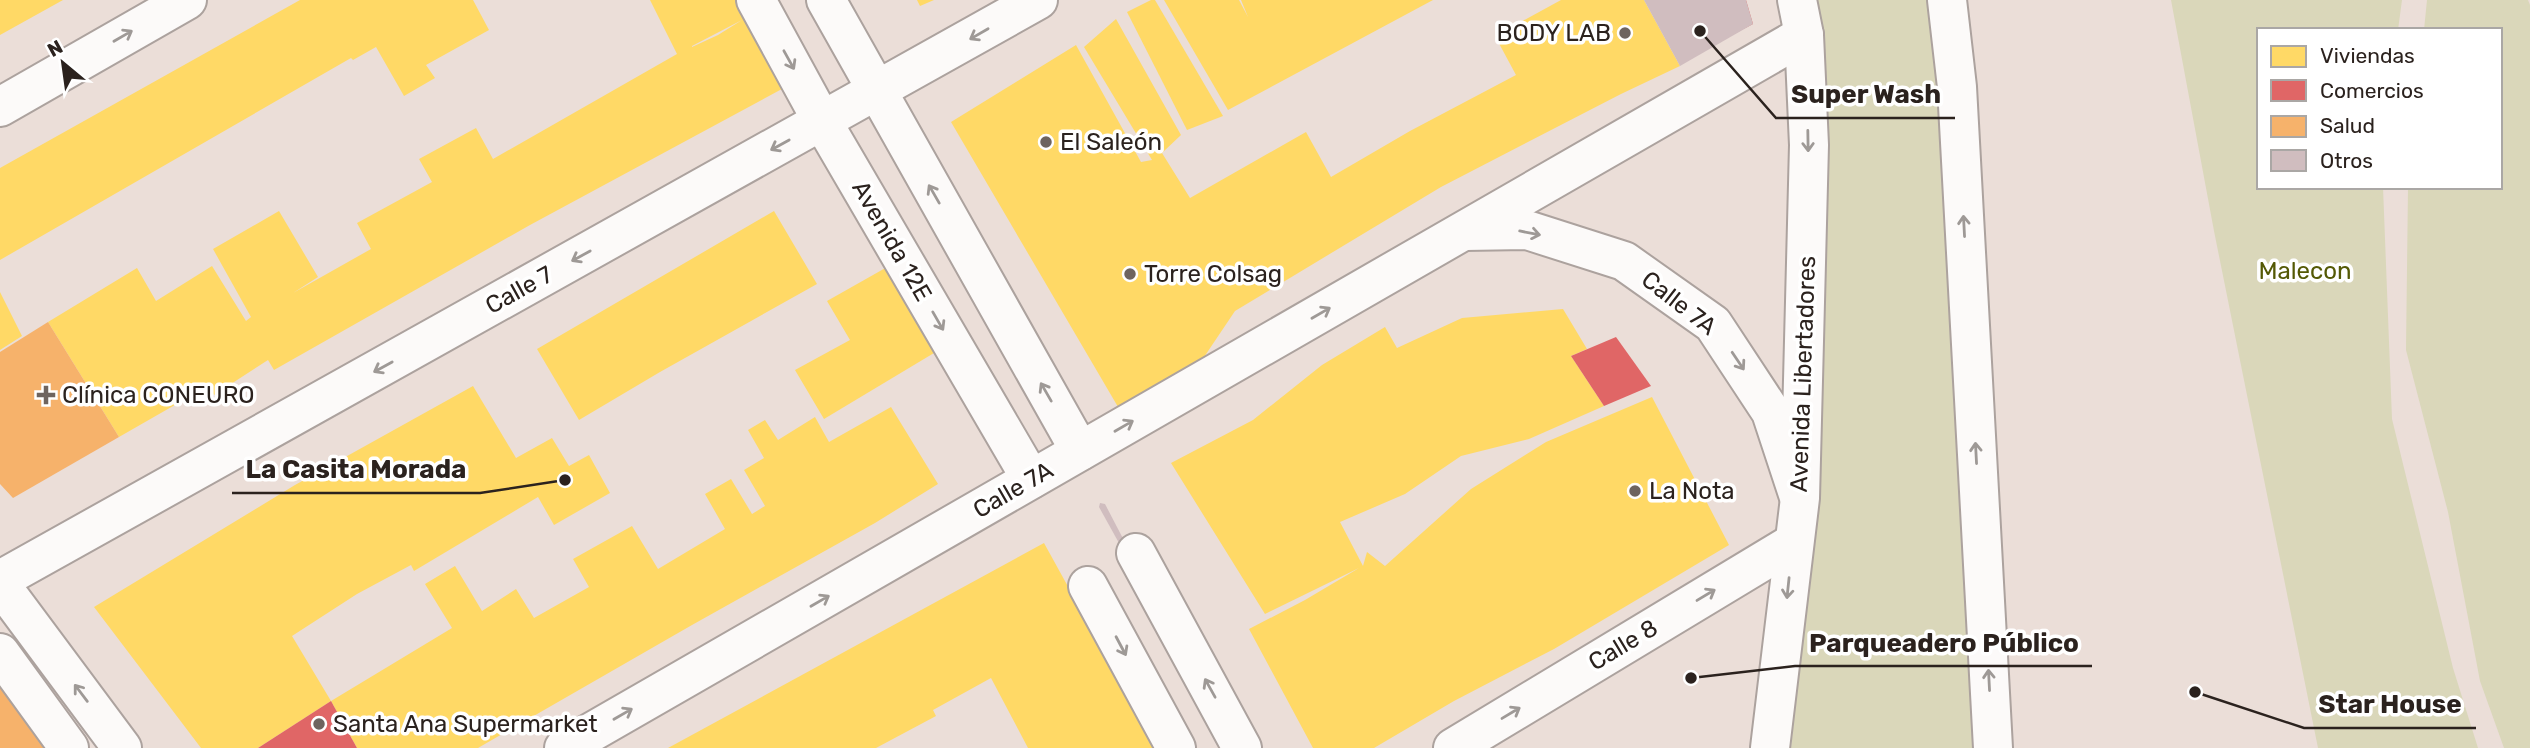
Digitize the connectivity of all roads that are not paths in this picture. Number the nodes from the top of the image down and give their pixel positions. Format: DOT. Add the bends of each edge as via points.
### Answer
graph roads {
  1 [pos="187,0"];
  2 [pos="755,0"];
  3 [pos="826,0"];
  4 [pos="1038,0"];
  5 [pos="1947,0"];
  6 [pos="1800,18"];
  7 [pos="876,92"];
  8 [pos="0,107"];
  9 [pos="822,121"];
  10 [pos="1462,231"];
  11 [pos="1080,451"];
  12 [pos="1031,480"];
  13 [pos="1800,498"];
  14 [pos="1793,543"];
  15 [pos="1136,553"];
  16 [pos="0,582"];
  17 [pos="1088,586"];
  18 [pos="3,666"];
  19 [pos="69,748"];
  20 [pos="122,748"];
  21 [pos="564,748"];
  22 [pos="1176,748"];
  23 [pos="1242,748"];
  24 [pos="1453,748"];
  25 [pos="1770,748"];
  26 [pos="1993,748"];
  8 -- 1 [label="street, one-way"];
  2 -- 9 [label="street, Avenida 12E, one-way"];
  3 -- 7 [label="street"];
  4 -- 7 [label="street, Calle 7, one-way"];
  26 -- 5 [label="street, one-way" via="1957,87"];
  6 -- 10 [label="street, Calle 7A"];
  6 -- 13 [label="street, Avenida Libertadores, one-way" via="1809,145"];
  7 -- 9 [label="street, Calle 7"];
  11 -- 7 [label="street, one-way"];
  9 -- 12 [label="street, Avenida 12E, one-way"];
  9 -- 16 [label="street, Calle 7, one-way"];
  11 -- 10 [label="street, Calle 7A, one-way"];
  10 -- 13 [label="street, Calle 7A, one-way" via="1527,230 1624,261 1713,324 1771,412"];
  11 -- 12 [label="street, Calle 7A"];
  21 -- 12 [label="street, Calle 7A, one-way"];
  13 -- 14 [label="street, Avenida Libertadores"];
  24 -- 14 [label="street, Calle 8, one-way"];
  14 -- 25 [label="street, Avenida Libertadores, one-way"];
  23 -- 15 [label="street, one-way"];
  20 -- 16 [label="street, one-way"];
  17 -- 22 [label="street, one-way"];
  18 -- 19 [label="street"];
}
